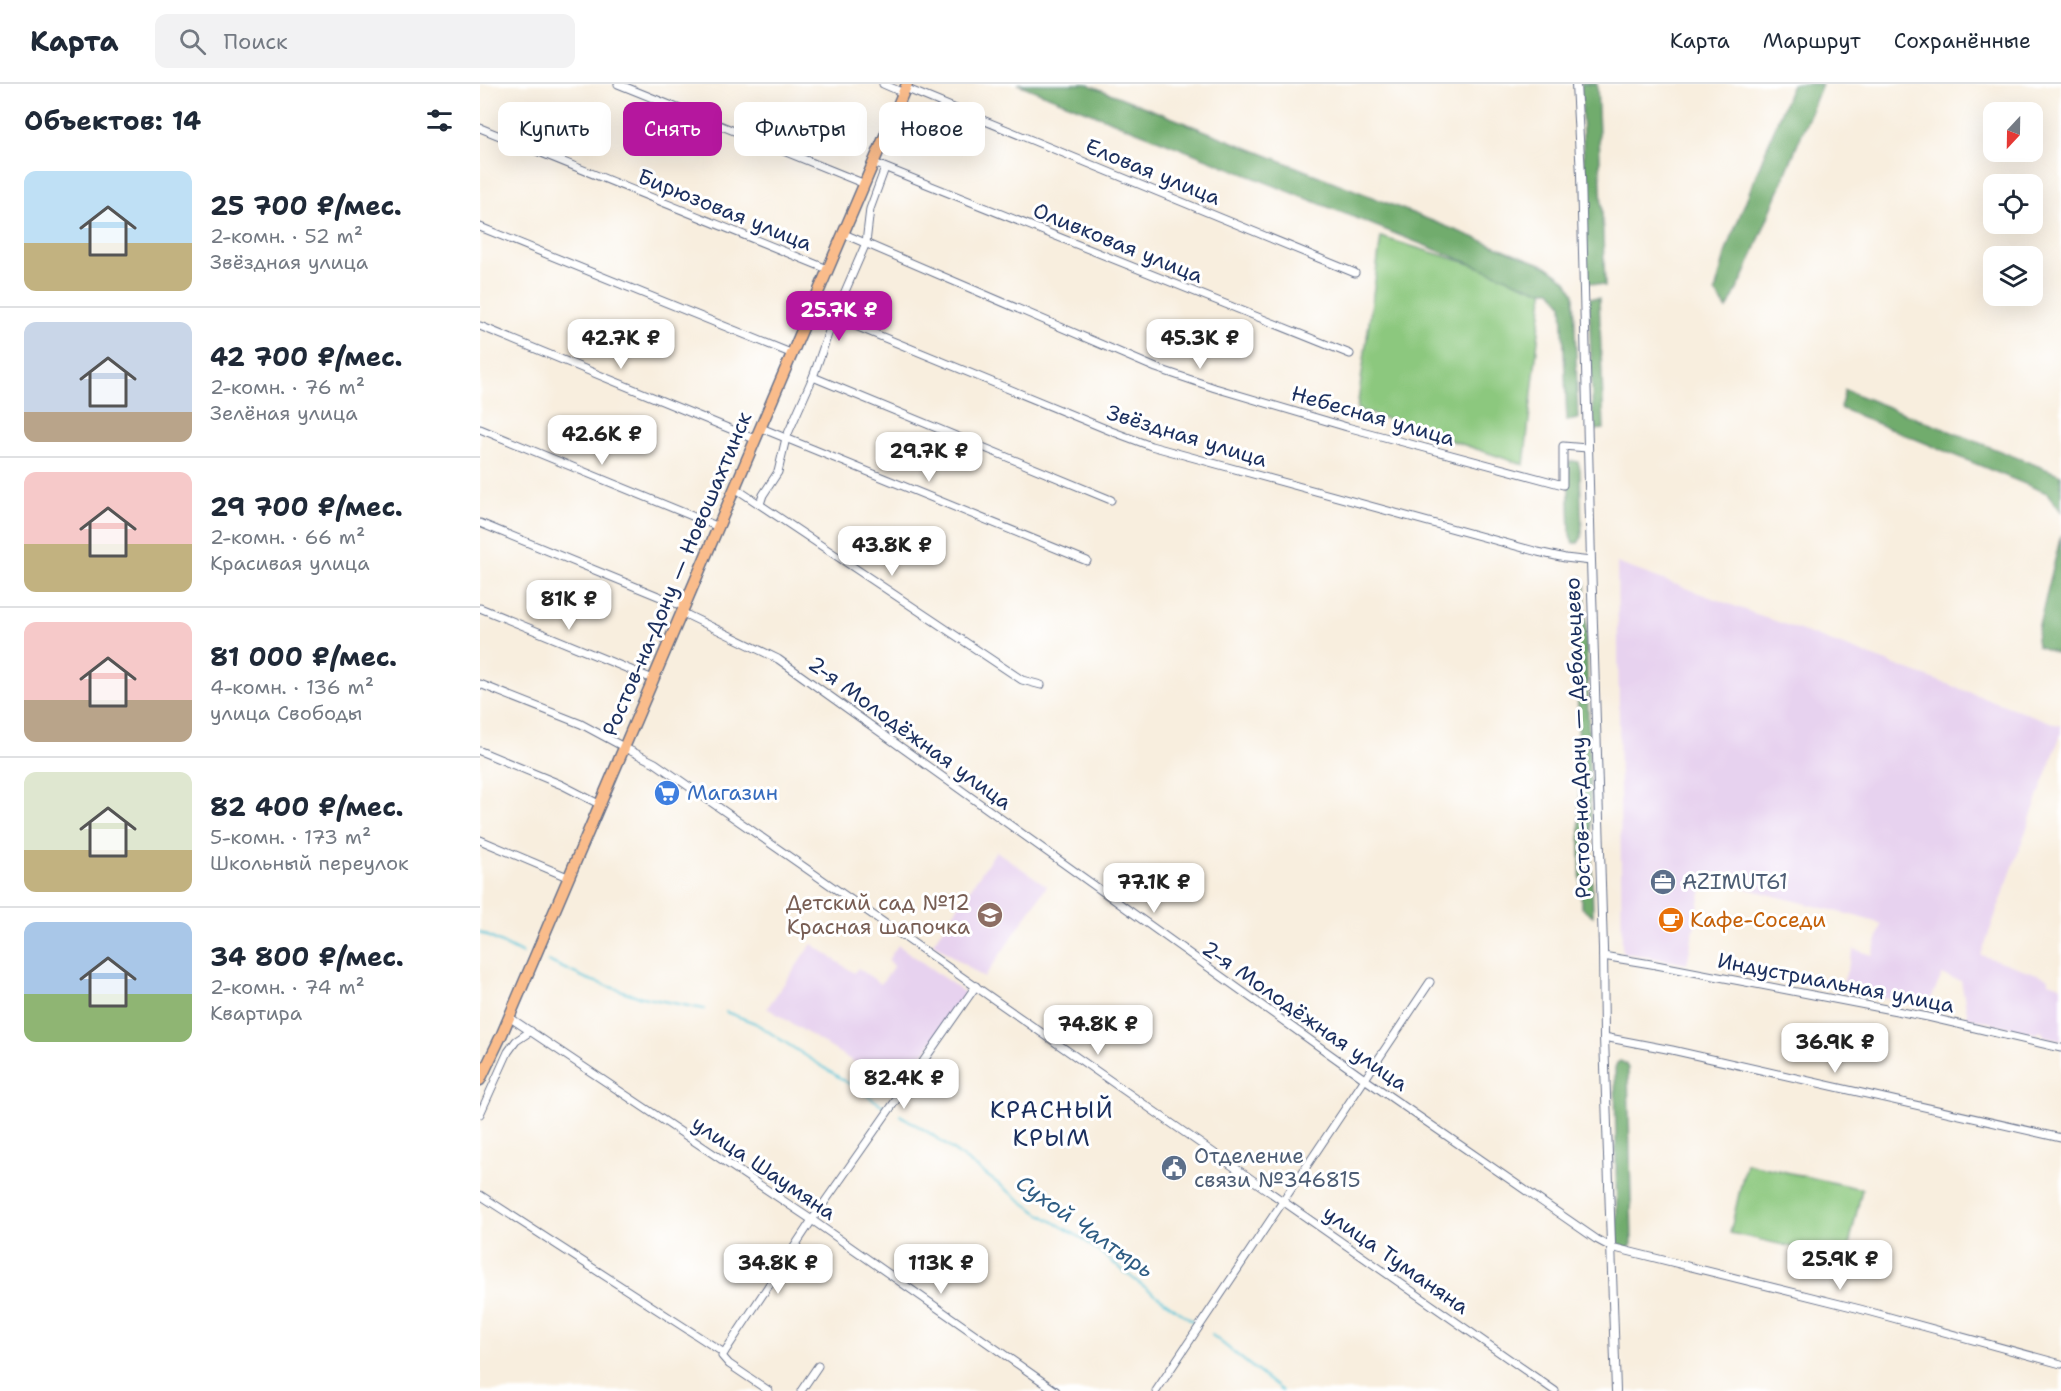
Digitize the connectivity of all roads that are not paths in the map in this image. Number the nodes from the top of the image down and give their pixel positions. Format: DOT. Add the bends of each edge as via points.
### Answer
graph roads {
  1 [pos="618,84"];
  2 [pos="883,84"];
  3 [pos="1576,84"];
  4 [pos="903,87"];
  5 [pos="480,128"];
  6 [pos="874,163"];
  7 [pos="885,168"];
  8 [pos="860,182"];
  9 [pos="480,226"];
  10 [pos="844,234"];
  11 [pos="866,243"];
  12 [pos="825,268"];
  13 [pos="1355,273"];
  14 [pos="812,308"];
  15 [pos="834,317"];
  16 [pos="480,326"];
  17 [pos="788,352"];
  18 [pos="1350,354"];
  19 [pos="813,377"];
  20 [pos="761,428"];
  21 [pos="480,429"];
  22 [pos="752,438"];
  23 [pos="786,438"];
  24 [pos="1587,448"];
  25 [pos="735,488"];
  26 [pos="1111,500"];
  27 [pos="760,504"];
  28 [pos="480,523"];
  29 [pos="714,525"];
  30 [pos="1087,561"];
  31 [pos="1591,561"];
  32 [pos="480,609"];
  33 [pos="681,609"];
  34 [pos="648,677"];
  35 [pos="480,684"];
  36 [pos="1041,685"];
  37 [pos="622,746"];
  38 [pos="480,751"];
  39 [pos="596,802"];
  40 [pos="480,840"];
  41 [pos="565,876"];
  42 [pos="1603,956"];
  43 [pos="1430,982"];
  44 [pos="975,986"];
  45 [pos="509,1017"];
  46 [pos="531,1031"];
  47 [pos="1604,1037"];
  48 [pos="2061,1048"];
  49 [pos="482,1065"];
  50 [pos="480,1079"];
  51 [pos="1366,1080"];
  52 [pos="480,1114"];
  53 [pos="2061,1138"];
  54 [pos="480,1195"];
  55 [pos="1284,1202"];
  56 [pos="812,1220"];
  57 [pos="1611,1247"];
  58 [pos="724,1353"];
  59 [pos="2061,1364"];
  60 [pos="818,1366"];
  61 [pos="769,1391"];
  62 [pos="801,1391"];
  63 [pos="1056,1391"];
  64 [pos="1156,1391"];
  65 [pos="1555,1391"];
  66 [pos="1616,1391"];
  1 -- 8 [label="street"];
  2 -- 4 [label="street, Еловая улица"];
  3 -- 24 [label="street, Ростов-на-Дону — Дебальцево"];
  4 -- 6 [label="main road, Ростов-на-Дону — Новошахтинск"];
  4 -- 8 [label="main road, Ростов-на-Дону — Новошахтинск"];
  4 -- 13 [label="street, Еловая улица"];
  5 -- 12 [label="street, Бирюзовая улица"];
  6 -- 7 [label="street, Оливковая улица"];
  6 -- 10 [label="main road, Ростов-на-Дону — Новошахтинск"];
  7 -- 11 [label="street" via="870,209"];
  7 -- 18 [label="street, Оливковая улица"];
  8 -- 12 [label="main road, Ростов-на-Дону — Новошахтинск"];
  9 -- 17 [label="street"];
  10 -- 11 [label="street, Небесная улица"];
  10 -- 14 [label="main road, Ростов-на-Дону — Новошахтинск"];
  11 -- 15 [label="street"];
  11 -- 24 [label="street, Небесная улица" via="1166,371 1347,427 1563,485 1563,446"];
  12 -- 17 [label="main road, Ростов-на-Дону — Новошахтинск"];
  14 -- 15 [label="street, Звёздная улица"];
  14 -- 20 [label="main road, Ростов-на-Дону — Новошахтинск"];
  15 -- 19 [label="street"];
  15 -- 31 [label="street, Звёздная улица" via="1151,446 1565,558"];
  16 -- 22 [label="street"];
  17 -- 22 [label="main road, Ростов-на-Дону — Новошахтинск"];
  19 -- 23 [label="street"];
  19 -- 26 [label="street"];
  20 -- 23 [label="street"];
  20 -- 25 [label="main road, Ростов-на-Дону — Новошахтинск"];
  21 -- 29 [label="street"];
  22 -- 29 [label="main road, Ростов-на-Дону — Новошахтинск"];
  23 -- 27 [label="street" via="778,472"];
  23 -- 30 [label="street"];
  24 -- 31 [label="street, Ростов-на-Дону — Дебальцево"];
  25 -- 27 [label="street"];
  25 -- 33 [label="main road, Ростов-на-Дону — Новошахтинск"];
  27 -- 36 [label="street" via="1022,680"];
  28 -- 33 [label="street, 2-я Молодёжная улица"];
  29 -- 33 [label="main road, Ростов-на-Дону — Новошахтинск"];
  31 -- 42 [label="street, Ростов-на-Дону — Дебальцево"];
  32 -- 34 [label="street"];
  33 -- 34 [label="main road, Ростов-на-Дону — Новошахтинск"];
  33 -- 37 [label="main road, Ростов-на-Дону — Новошахтинск"];
  33 -- 51 [label="street, 2-я Молодёжная улица" via="778,659"];
  34 -- 37 [label="main road, Ростов-на-Дону — Новошахтинск"];
  35 -- 37 [label="street, улица Туманяна" via="581,724"];
  37 -- 39 [label="main road, Ростов-на-Дону — Новошахтинск"];
  37 -- 44 [label="street, улица Туманяна" via="664,769"];
  37 -- 45 [label="main road, Ростов-на-Дону — Новошахтинск"];
  38 -- 39 [label="street"];
  39 -- 41 [label="main road, Ростов-на-Дону — Новошахтинск"];
  40 -- 41 [label="street"];
  41 -- 49 [label="main road, Ростов-на-Дону — Новошахтинск"];
  42 -- 47 [label="street, Ростов-на-Дону — Дебальцево"];
  42 -- 48 [label="street, Индустриальная улица" via="1928,1017"];
  43 -- 51 [label="street"];
  44 -- 55 [label="street, улица Туманяна"];
  44 -- 56 [label="street"];
  45 -- 46 [label="street, улица Шаумяна"];
  45 -- 50 [label="main road, Ростов-на-Дону — Новошахтинск"];
  46 -- 52 [label="street" via="508,1052"];
  46 -- 56 [label="street, улица Шаумяна"];
  47 -- 53 [label="street"];
  47 -- 57 [label="street, Ростов-на-Дону — Дебальцево"];
  49 -- 50 [label="main road, Ростов-на-Дону — Новошахтинск"];
  51 -- 55 [label="street"];
  51 -- 57 [label="street, 2-я Молодёжная улица" via="1586,1234"];
  54 -- 58 [label="street"];
  55 -- 64 [label="street"];
  55 -- 65 [label="street, улица Туманяна"];
  56 -- 58 [label="street"];
  56 -- 63 [label="street, улица Шаумяна"];
  57 -- 59 [label="street, 2-я Молодёжная улица"];
  57 -- 66 [label="street, Ростов-на-Дону — Дебальцево"];
  58 -- 61 [label="street" via="722,1356 729,1364"];
  60 -- 62 [label="street"];
}
